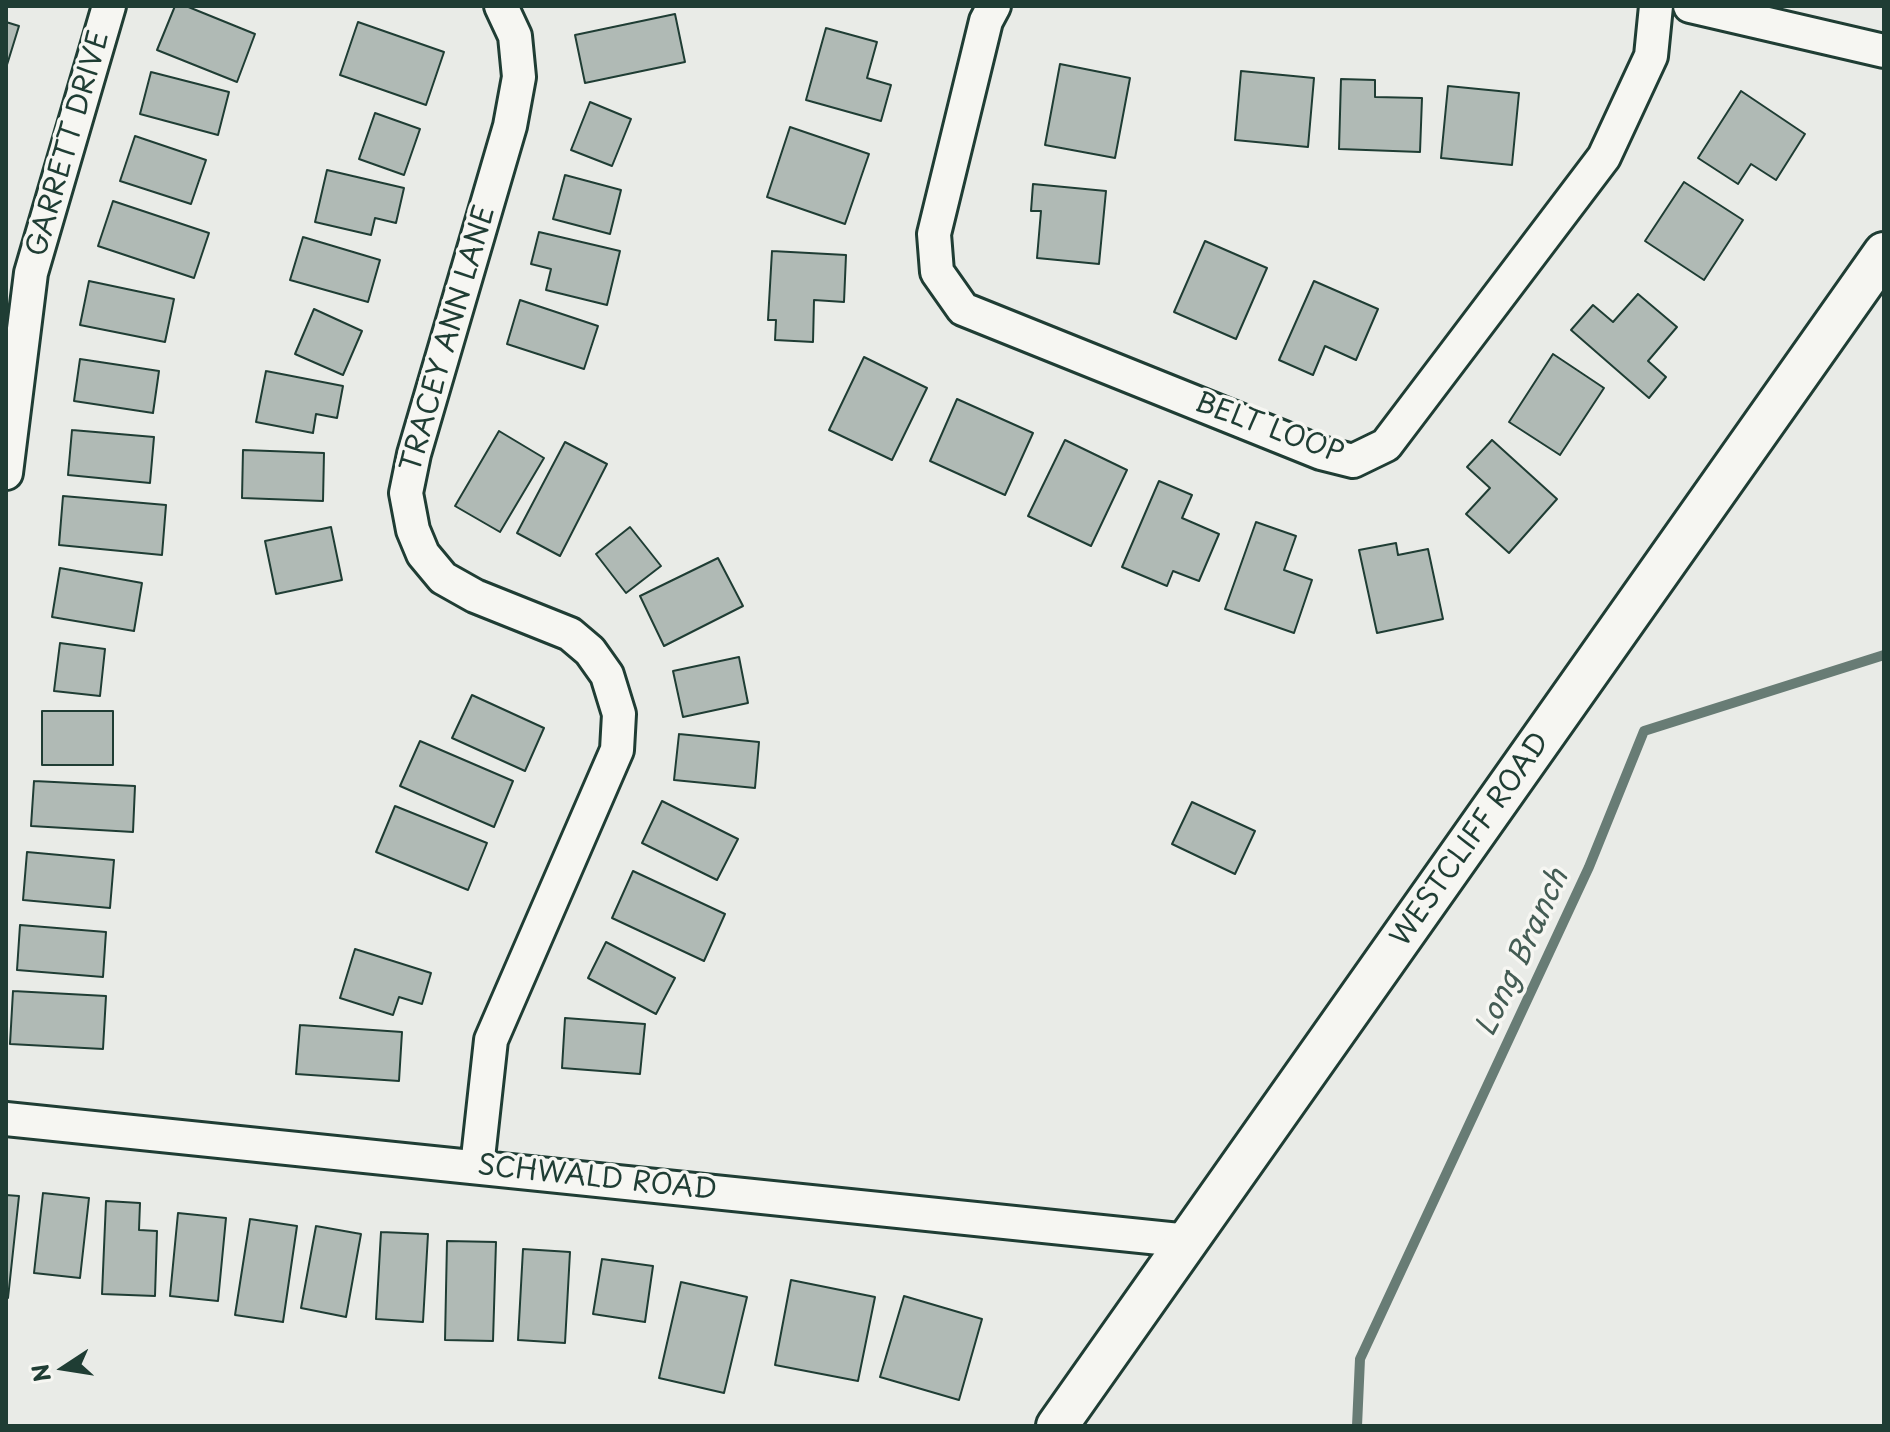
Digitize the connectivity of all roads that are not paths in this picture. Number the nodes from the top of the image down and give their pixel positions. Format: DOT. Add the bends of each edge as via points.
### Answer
graph roads {
  1 [pos="109,6"];
  2 [pos="501,6"];
  3 [pos="994,6"];
  4 [pos="1656,6"];
  5 [pos="1690,6"];
  6 [pos="1884,51"];
  7 [pos="1884,253"];
  8 [pos="6,473"];
  9 [pos="6,1119"];
  10 [pos="477,1167"];
  11 [pos="1189,1241"];
  12 [pos="1057,1426"];
  1 -- 8 [label="street, GARRETT DRIVE" via="31,273"];
  2 -- 10 [label="street, TRACEY ANN LANE" via="515,36 518,63 512,114 406,493 423,554 443,578 570,634 607,675 619,714 617,750 491,1040"];
  3 -- 4 [label="street, BELT LOOP" via="934,234 937,272 963,309 1321,453 1353,461 1386,445 1604,157 1651,56"];
  5 -- 6 [label="street"];
  7 -- 11 [label="street, WESTCLIFF ROAD"];
  9 -- 10 [label="street, SCHWALD ROAD"];
  10 -- 11 [label="street, SCHWALD ROAD"];
  11 -- 12 [label="street, WESTCLIFF ROAD"];
}
